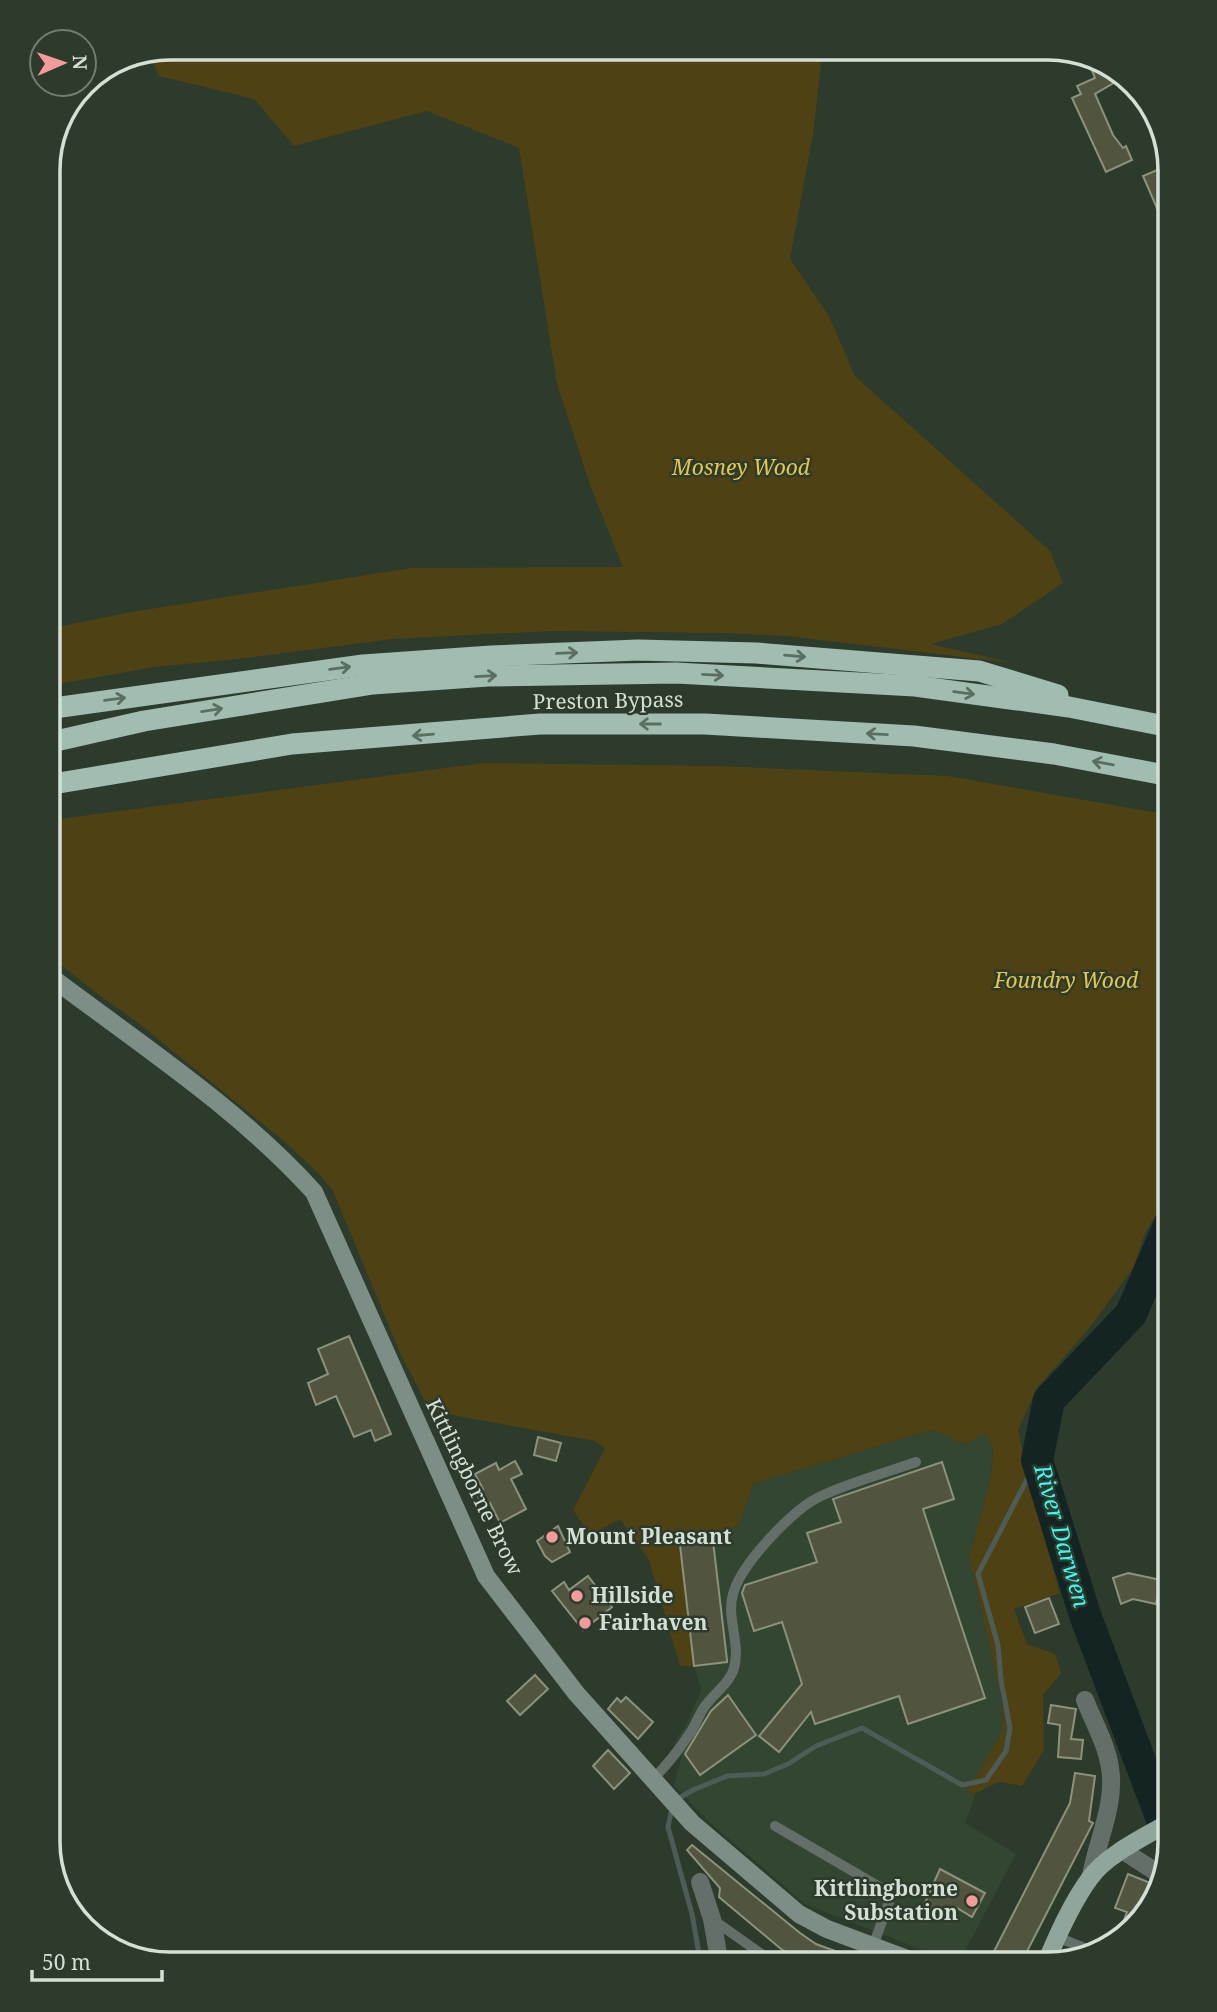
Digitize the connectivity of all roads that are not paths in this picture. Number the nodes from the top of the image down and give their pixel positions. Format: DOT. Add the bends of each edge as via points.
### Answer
graph roads {
  1 [pos="60,707"];
  2 [pos="1147,722"];
  3 [pos="1158,724"];
  4 [pos="60,740"];
  5 [pos="1158,774"];
  6 [pos="60,783"];
  7 [pos="60,984"];
  8 [pos="916,1462"];
  9 [pos="1084,1700"];
  10 [pos="653,1779"];
  11 [pos="775,1826"];
  12 [pos="1158,1829"];
  13 [pos="1127,1847"];
  14 [pos="1154,1870"];
  15 [pos="1091,1876"];
  16 [pos="700,1882"];
  17 [pos="712,1919"];
  18 [pos="1057,1937"];
  19 [pos="873,1946"];
  20 [pos="1082,1947"];
  21 [pos="718,1952"];
  22 [pos="759,1952"];
  23 [pos="889,1952"];
  24 [pos="1051,1952"];
  1 -- 2 [label="highway, one-way" via="363,665 638,650 756,653 979,671"];
  2 -- 3 [label="highway"];
  4 -- 2 [label="highway, one-way" via="144,721 373,684 488,676 676,673 915,686"];
  5 -- 6 [label="highway, Preston Bypass, one-way" via="1054,754 914,736 705,724 540,724 292,744"];
  7 -- 10 [label="street, Kittlingborne Brow" via="247,1127 314,1192 486,1576 576,1693"];
  8 -- 10 [label="lane" via="818,1497 758,1552 733,1594 734,1670"];
  9 -- 15 [label="street" via="1110,1765 1111,1782"];
  10 -- 19 [label="street, Kittlingborne Brow" via="692,1823 799,1914"];
  11 -- 19 [label="lane" via="885,1890 889,1902"];
  12 -- 13 [label="main road"];
  13 -- 14 [label="street"];
  13 -- 15 [label="main road"];
  15 -- 18 [label="main road"];
  16 -- 17 [label="street"];
  17 -- 21 [label="street"];
  17 -- 22 [label="lane"];
  18 -- 20 [label="lane"];
  18 -- 24 [label="main road"];
  19 -- 23 [label="street, Kittlingborne Brow"];
}
